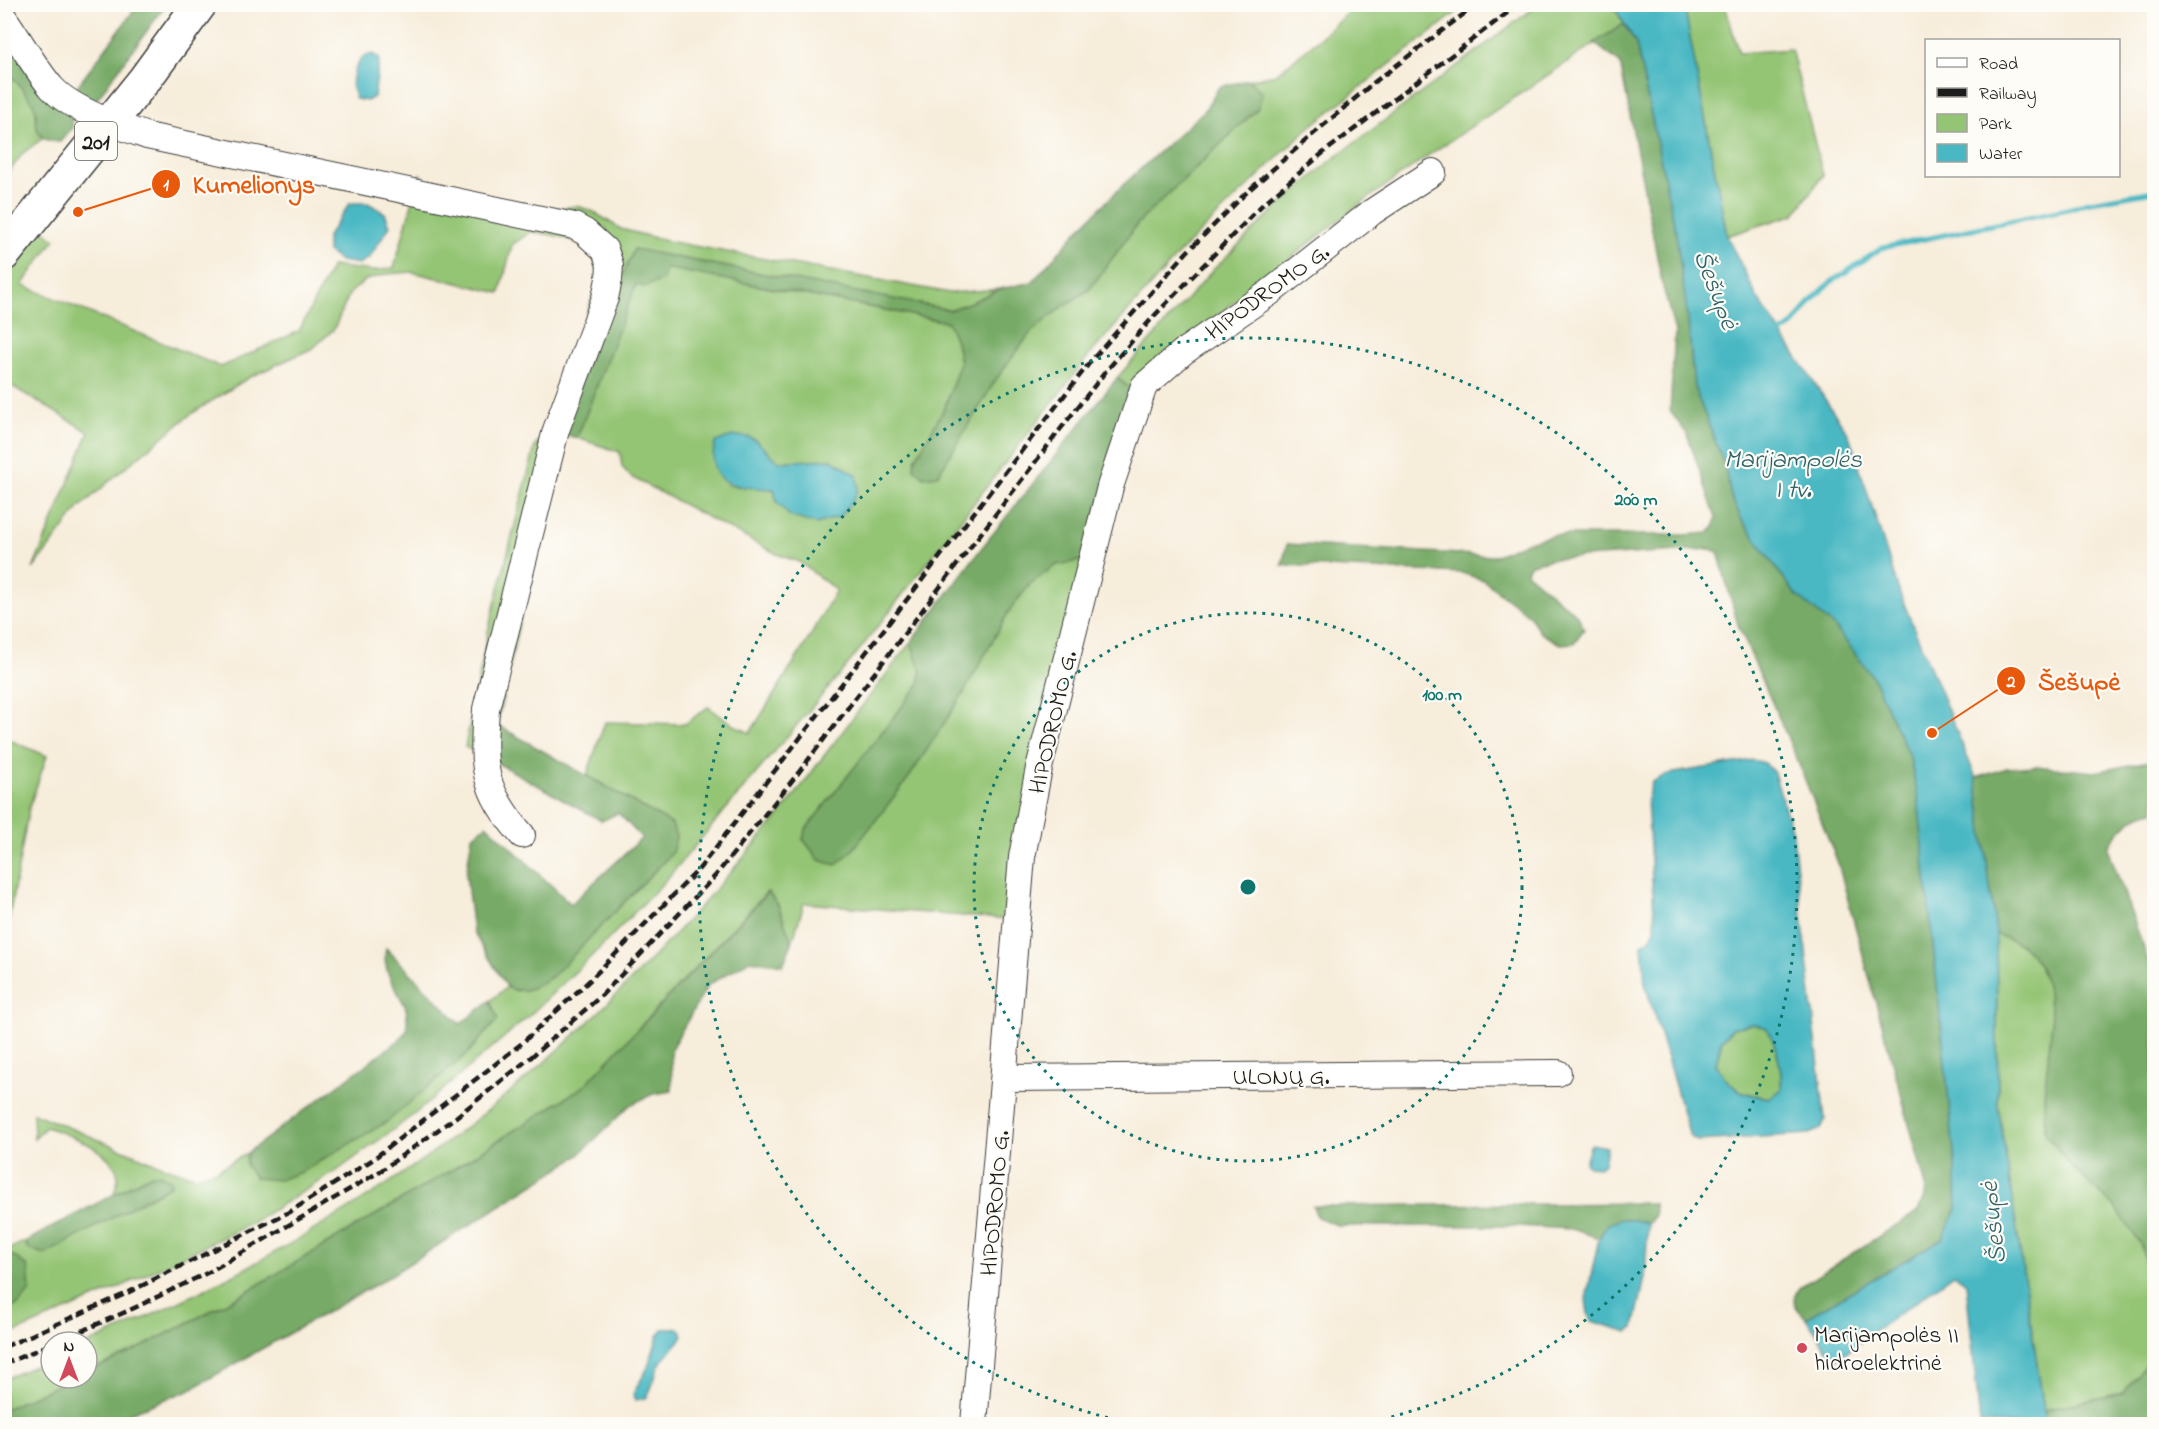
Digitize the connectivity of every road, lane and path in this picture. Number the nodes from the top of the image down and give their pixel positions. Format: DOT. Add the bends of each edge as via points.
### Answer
graph roads {
  1 [pos="200,4"];
  2 [pos="4,18"];
  3 [pos="111,123"];
  4 [pos="1432,172"];
  5 [pos="4,254"];
  6 [pos="522,835"];
  7 [pos="1558,1074"];
  8 [pos="1005,1078"];
  9 [pos="974,1425"];
  1 -- 3 [label="main road, 201"];
  2 -- 3 [label="street" via="52,88"];
  3 -- 5 [label="main road, 201"];
  3 -- 6 [label="street" via="147,136 574,226 605,250 610,265 605,298 556,430 486,709 483,752 488,784 503,814"];
  4 -- 8 [label="street, HIPODROMO G." via="1183,352 1144,386 1110,487 1037,780 1022,857"];
  7 -- 8 [label="street, ULONŲ G."];
  8 -- 9 [label="street, HIPODROMO G."];
}
